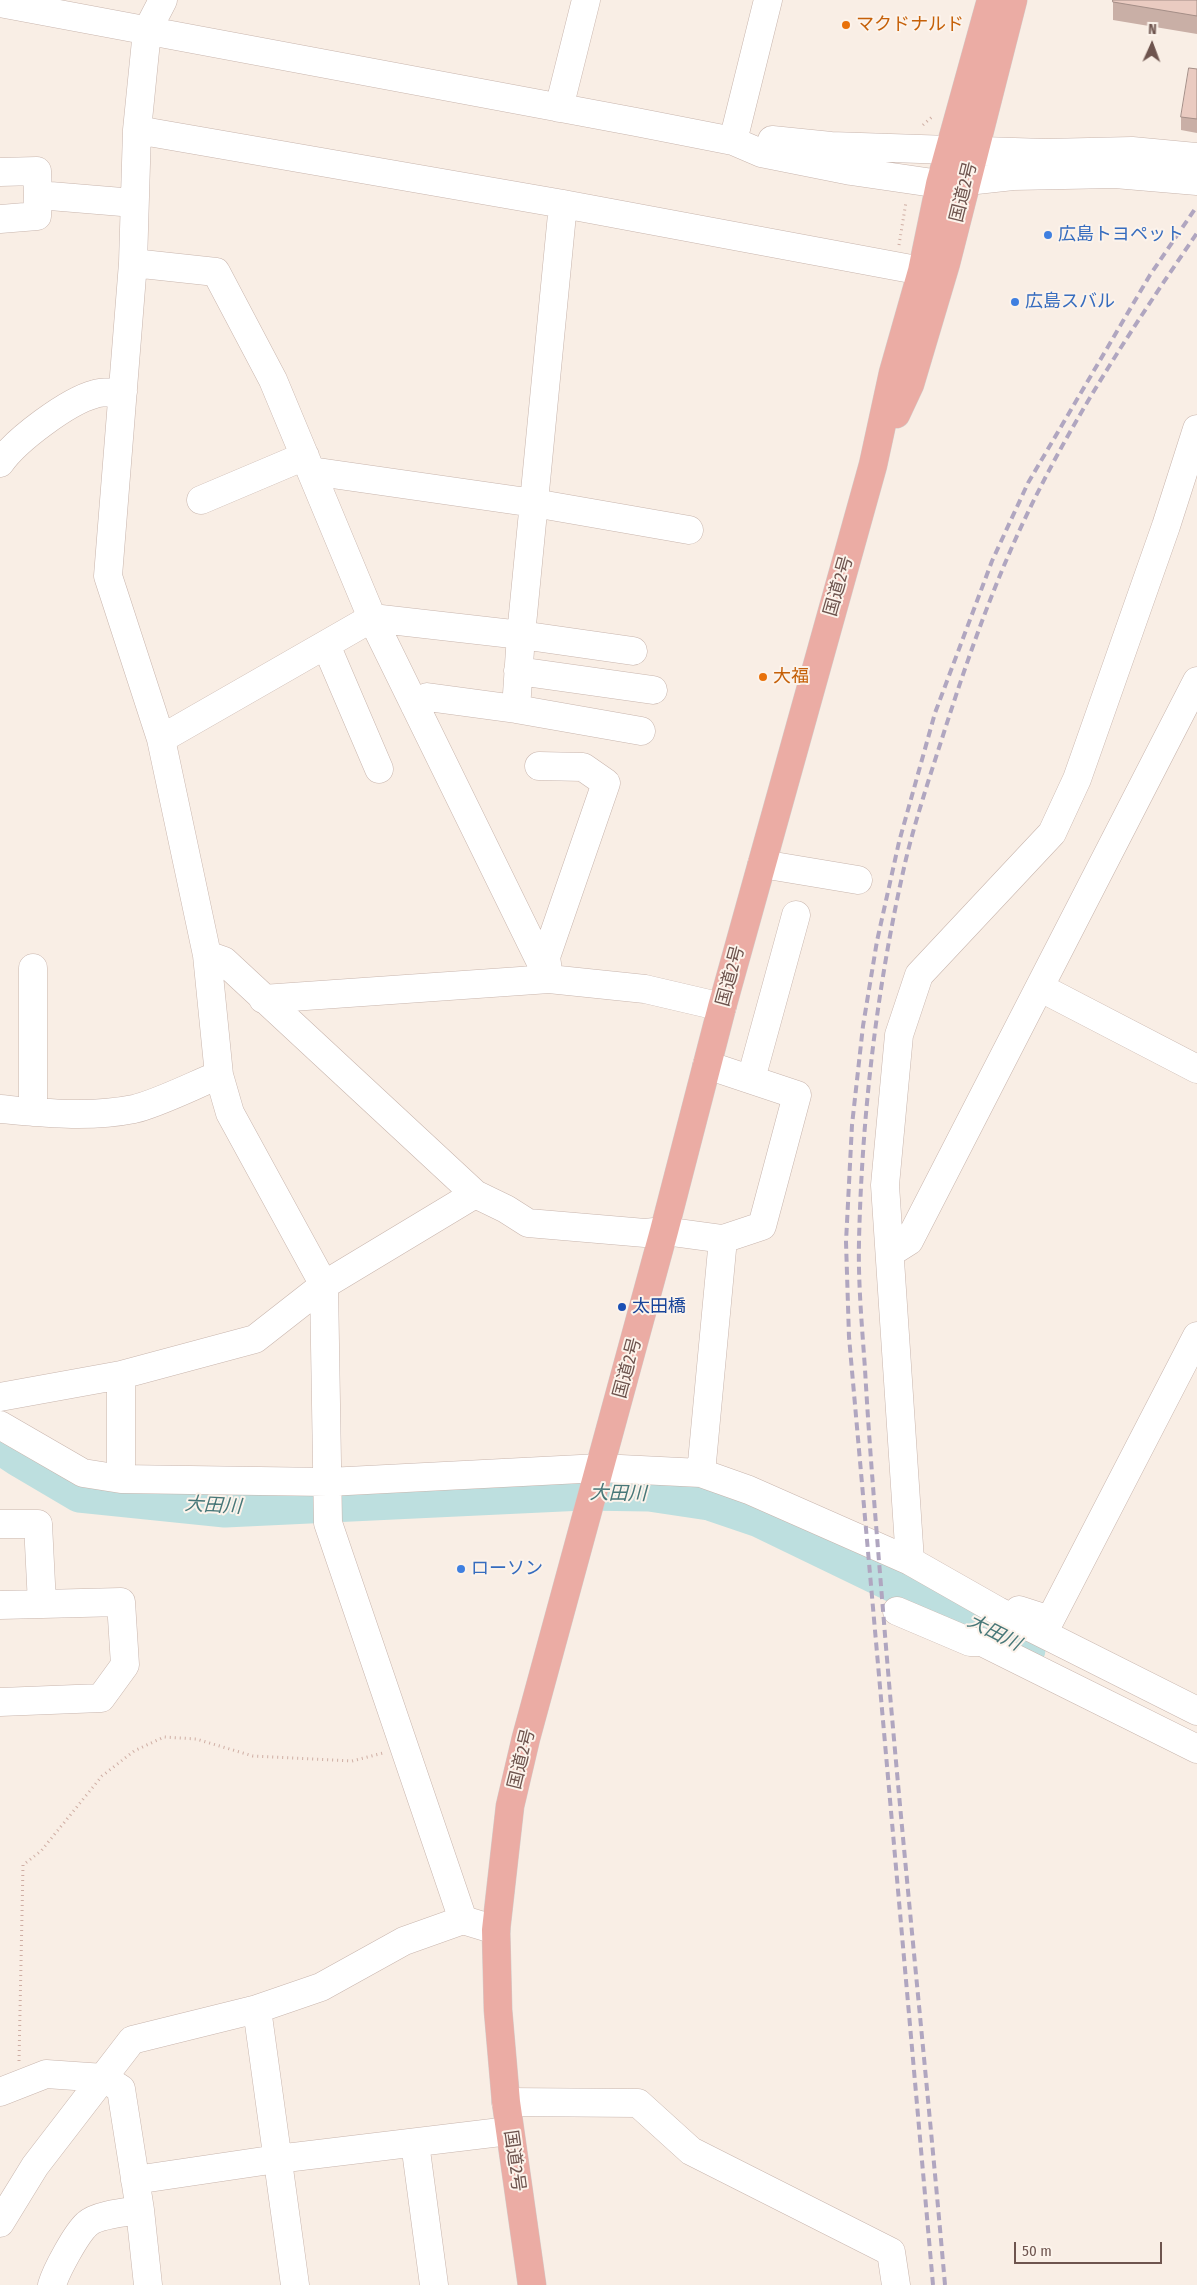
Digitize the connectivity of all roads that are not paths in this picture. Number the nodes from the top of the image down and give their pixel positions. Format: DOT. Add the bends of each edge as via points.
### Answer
graph roads {
  1 [pos="163,0"];
  2 [pos="586,0"];
  3 [pos="768,0"];
  4 [pos="992,0"];
  5 [pos="1013,0"];
  6 [pos="0,3"];
  7 [pos="148,32"];
  8 [pos="560,108"];
  9 [pos="137,130"];
  10 [pos="732,141"];
  11 [pos="962,150"];
  12 [pos="1197,158"];
  13 [pos="0,172"];
  14 [pos="968,180"];
  15 [pos="1197,181"];
  16 [pos="940,184"];
  17 [pos="38,195"];
  18 [pos="134,203"];
  19 [pos="563,204"];
  20 [pos="0,219"];
  21 [pos="133,264"];
  22 [pos="922,271"];
  23 [pos="123,392"];
  24 [pos="1197,429"];
  25 [pos="0,463"];
  26 [pos="308,464"];
  27 [pos="873,465"];
  28 [pos="201,500"];
  29 [pos="534,503"];
  30 [pos="689,530"];
  31 [pos="372,618"];
  32 [pos="521,635"];
  33 [pos="326,644"];
  34 [pos="632,651"];
  35 [pos="518,671"];
  36 [pos="1197,681"];
  37 [pos="653,690"];
  38 [pos="415,706"];
  39 [pos="516,710"];
  40 [pos="641,731"];
  41 [pos="160,739"];
  42 [pos="539,766"];
  43 [pos="379,769"];
  44 [pos="762,864"];
  45 [pos="858,880"];
  46 [pos="796,915"];
  47 [pos="207,955"];
  48 [pos="33,968"];
  49 [pos="549,979"];
  50 [pos="1041,988"];
  51 [pos="263,999"];
  52 [pos="722,1007"];
  53 [pos="707,1065"];
  54 [pos="1197,1069"];
  55 [pos="219,1075"];
  56 [pos="750,1079"];
  57 [pos="0,1109"];
  58 [pos="33,1112"];
  59 [pos="475,1194"];
  60 [pos="664,1231"];
  61 [pos="723,1239"];
  62 [pos="890,1253"];
  63 [pos="324,1285"];
  64 [pos="1197,1336"];
  65 [pos="122,1375"];
  66 [pos="0,1397"];
  67 [pos="0,1425"];
  68 [pos="600,1468"];
  69 [pos="701,1473"];
  70 [pos="121,1479"];
  71 [pos="328,1482"];
  72 [pos="0,1524"];
  73 [pos="910,1561"];
  74 [pos="42,1604"];
  75 [pos="0,1605"];
  76 [pos="998,1610"];
  77 [pos="897,1611"];
  78 [pos="0,1702"];
  79 [pos="1197,1711"];
  80 [pos="1197,1749"];
  81 [pos="463,1920"];
  82 [pos="496,1930"];
  83 [pos="257,2009"];
  84 [pos="104,2078"];
  85 [pos="10,2088"];
  86 [pos="506,2102"];
  87 [pos="510,2131"];
  88 [pos="415,2143"];
  89 [pos="277,2160"];
  90 [pos="135,2180"];
  91 [pos="140,2210"];
  92 [pos="0,2223"];
  93 [pos="52,2285"];
  94 [pos="148,2285"];
  95 [pos="295,2285"];
  96 [pos="434,2285"];
  97 [pos="532,2285"];
  98 [pos="896,2285"];
  1 -- 7 [label="street"];
  2 -- 8 [label="street"];
  3 -- 10 [label="street"];
  4 -- 11 [label="highway, 国道2号"];
  5 -- 11 [label="highway, 国道2号"];
  6 -- 7 [label="street"];
  7 -- 8 [label="street"];
  7 -- 9 [label="street"];
  8 -- 10 [label="street"];
  9 -- 18 [label="street"];
  9 -- 19 [label="street"];
  10 -- 11 [label="street" via="782,139 831,146"];
  10 -- 16 [label="street" via="761,153"];
  11 -- 12 [label="street" via="1132,151"];
  11 -- 14 [label="highway, 国道2号"];
  11 -- 16 [label="highway, 国道2号"];
  13 -- 17 [label="street" via="37,171"];
  14 -- 15 [label="street" via="1115,174"];
  14 -- 16 [label="street"];
  14 -- 27 [label="highway, 国道2号" via="910,384"];
  16 -- 22 [label="highway, 国道2号"];
  17 -- 18 [label="street"];
  17 -- 20 [label="street" via="37,216"];
  18 -- 21 [label="street"];
  19 -- 22 [label="street"];
  19 -- 29 [label="street"];
  21 -- 23 [label="street"];
  21 -- 26 [label="street" via="216,272 273,380"];
  22 -- 27 [label="highway, 国道2号" via="893,372"];
  23 -- 25 [label="street" via="96,394 60,411 7,453"];
  23 -- 41 [label="street" via="108,576"];
  24 -- 62 [label="street" via="1077,779 1052,833 919,975 899,1035 885,1185"];
  26 -- 28 [label="street"];
  26 -- 29 [label="street"];
  26 -- 31 [label="street"];
  27 -- 44 [label="highway, 国道2号"];
  29 -- 30 [label="street"];
  29 -- 32 [label="street"];
  31 -- 32 [label="street"];
  31 -- 33 [label="street"];
  31 -- 38 [label="street"];
  32 -- 34 [label="street"];
  32 -- 35 [label="street"];
  33 -- 41 [label="street"];
  33 -- 43 [label="street"];
  35 -- 37 [label="street"];
  35 -- 39 [label="street"];
  36 -- 50 [label="street"];
  38 -- 39 [label="street" via="426,697"];
  38 -- 49 [label="street"];
  39 -- 40 [label="street"];
  41 -- 47 [label="street"];
  42 -- 49 [label="street" via="583,768 606,783 546,958"];
  44 -- 45 [label="street"];
  44 -- 52 [label="highway, 国道2号"];
  46 -- 56 [label="street"];
  47 -- 51 [label="street" via="224,961"];
  47 -- 55 [label="street"];
  48 -- 58 [label="street"];
  49 -- 51 [label="street"];
  49 -- 52 [label="street" via="645,989"];
  50 -- 54 [label="street"];
  50 -- 62 [label="street" via="909,1241"];
  51 -- 59 [label="street"];
  52 -- 53 [label="highway, 国道2号"];
  53 -- 56 [label="street"];
  53 -- 60 [label="highway, 国道2号"];
  55 -- 58 [label="street" via="136,1108 103,1114"];
  55 -- 63 [label="street" via="230,1114"];
  56 -- 61 [label="street" via="797,1095 762,1226"];
  57 -- 58 [label="street"];
  59 -- 60 [label="street" via="506,1208 528,1223 645,1233"];
  59 -- 63 [label="street"];
  60 -- 61 [label="street"];
  60 -- 68 [label="highway, 国道2号"];
  61 -- 69 [label="street"];
  62 -- 73 [label="street"];
  63 -- 65 [label="street" via="255,1339"];
  63 -- 71 [label="street"];
  64 -- 76 [label="street" via="1050,1620 1009,1607"];
  65 -- 66 [label="street"];
  65 -- 70 [label="street"];
  67 -- 70 [label="street" via="83,1474"];
  68 -- 69 [label="street"];
  68 -- 71 [label="street"];
  68 -- 82 [label="highway, 国道2号" via="510,1806"];
  69 -- 73 [label="street" via="749,1490"];
  70 -- 71 [label="street"];
  71 -- 81 [label="street" via="328,1523"];
  72 -- 74 [label="street" via="38,1524"];
  73 -- 76 [label="street"];
  74 -- 75 [label="street"];
  74 -- 78 [label="street" via="121,1602 125,1664 101,1698"];
  76 -- 79 [label="street"];
  77 -- 80 [label="street" via="970,1642 982,1642"];
  81 -- 82 [label="street"];
  81 -- 83 [label="street" via="404,1941 321,1987"];
  82 -- 86 [label="highway, 国道2号" via="498,2010"];
  83 -- 84 [label="street" via="132,2040"];
  83 -- 89 [label="street"];
  84 -- 85 [label="street" via="46,2074"];
  84 -- 90 [label="street" via="121,2090"];
  84 -- 92 [label="street" via="35,2166"];
  86 -- 87 [label="highway, 国道2号"];
  86 -- 98 [label="street" via="638,2103 691,2151 891,2252"];
  87 -- 88 [label="street"];
  87 -- 97 [label="highway, 国道2号"];
  88 -- 89 [label="street"];
  88 -- 96 [label="street"];
  89 -- 90 [label="street"];
  89 -- 95 [label="street"];
  90 -- 91 [label="street"];
  91 -- 93 [label="street" via="113,2214 88,2223 56,2271"];
  91 -- 94 [label="street"];
}
